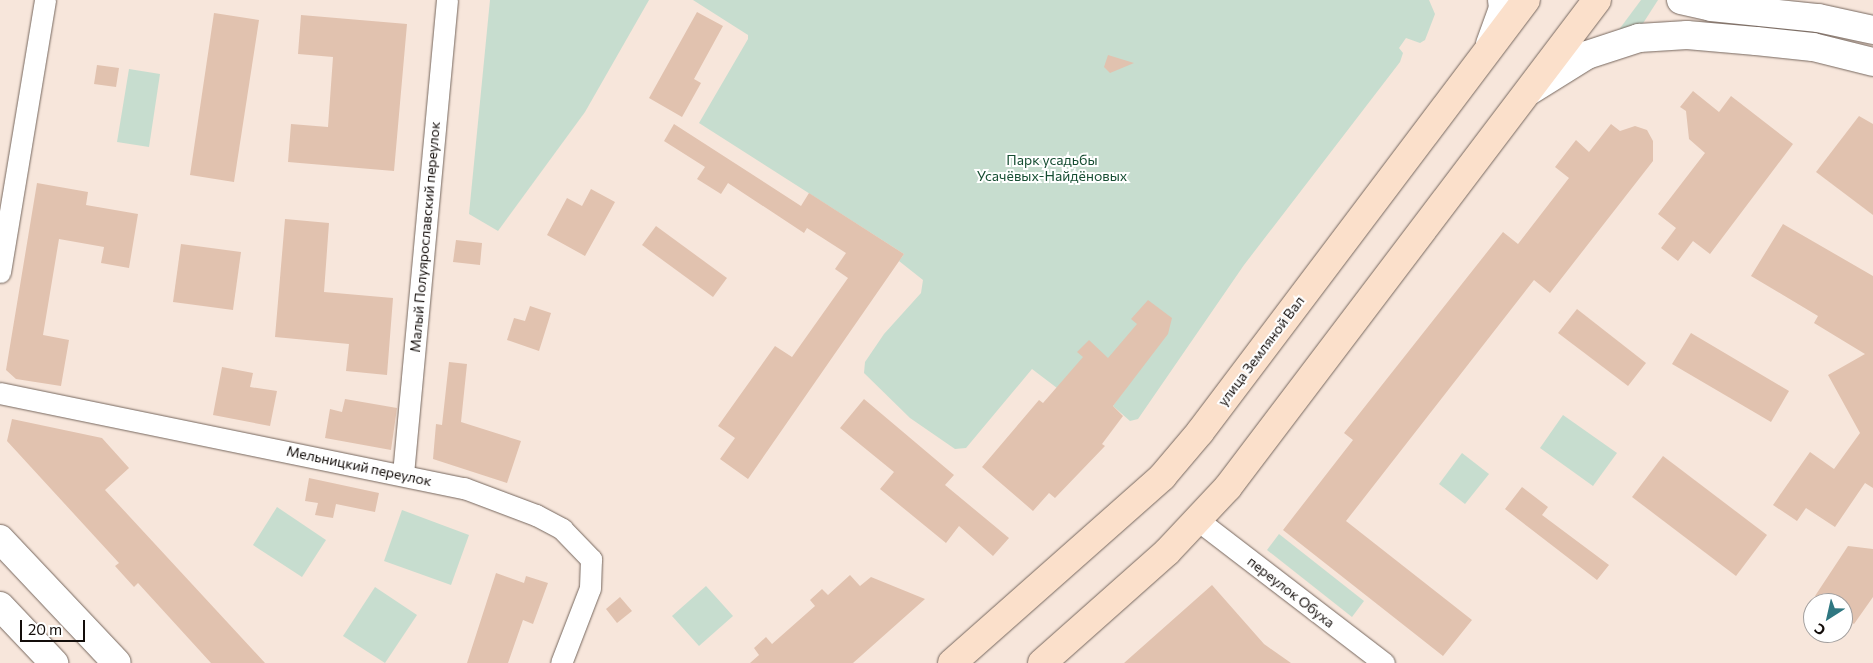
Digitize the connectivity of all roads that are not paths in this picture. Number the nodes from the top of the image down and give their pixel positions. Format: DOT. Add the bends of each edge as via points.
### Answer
graph roads {
  1 [pos="45,0"];
  2 [pos="447,0"];
  3 [pos="1502,0"];
  4 [pos="1526,0"];
  5 [pos="1597,0"];
  6 [pos="1681,0"];
  7 [pos="1873,30"];
  8 [pos="1486,52"];
  9 [pos="1873,62"];
  10 [pos="1526,93"];
  11 [pos="0,272"];
  12 [pos="0,393"];
  13 [pos="403,474"];
  14 [pos="1199,521"];
  15 [pos="0,539"];
  16 [pos="0,606"];
  17 [pos="54,663"];
  18 [pos="117,663"];
  19 [pos="561,663"];
  20 [pos="952,663"];
  21 [pos="1042,663"];
  22 [pos="1384,663"];
  1 -- 11 [label="street"];
  2 -- 13 [label="street, Малый Полуярославский переулок"];
  3 -- 8 [label="main road" via="1498,24"];
  4 -- 8 [label="main road, улица Земляной Вал"];
  5 -- 10 [label="main road"];
  6 -- 7 [label="main road" via="1711,7 1818,18"];
  8 -- 20 [label="main road, улица Земляной Вал" via="1200,432 1162,477"];
  9 -- 10 [label="main road" via="1813,47 1756,41 1687,35 1639,38 1587,55"];
  10 -- 14 [label="main road" via="1288,409"];
  12 -- 13 [label="street, Мельницкий переулок"];
  13 -- 19 [label="street, Мельницкий переулок" via="504,501 562,529 582,546 592,559 590,588"];
  14 -- 21 [label="main road"];
  14 -- 22 [label="street, переулок Обуха"];
  15 -- 18 [label="main road"];
  16 -- 17 [label="main road"];
}
